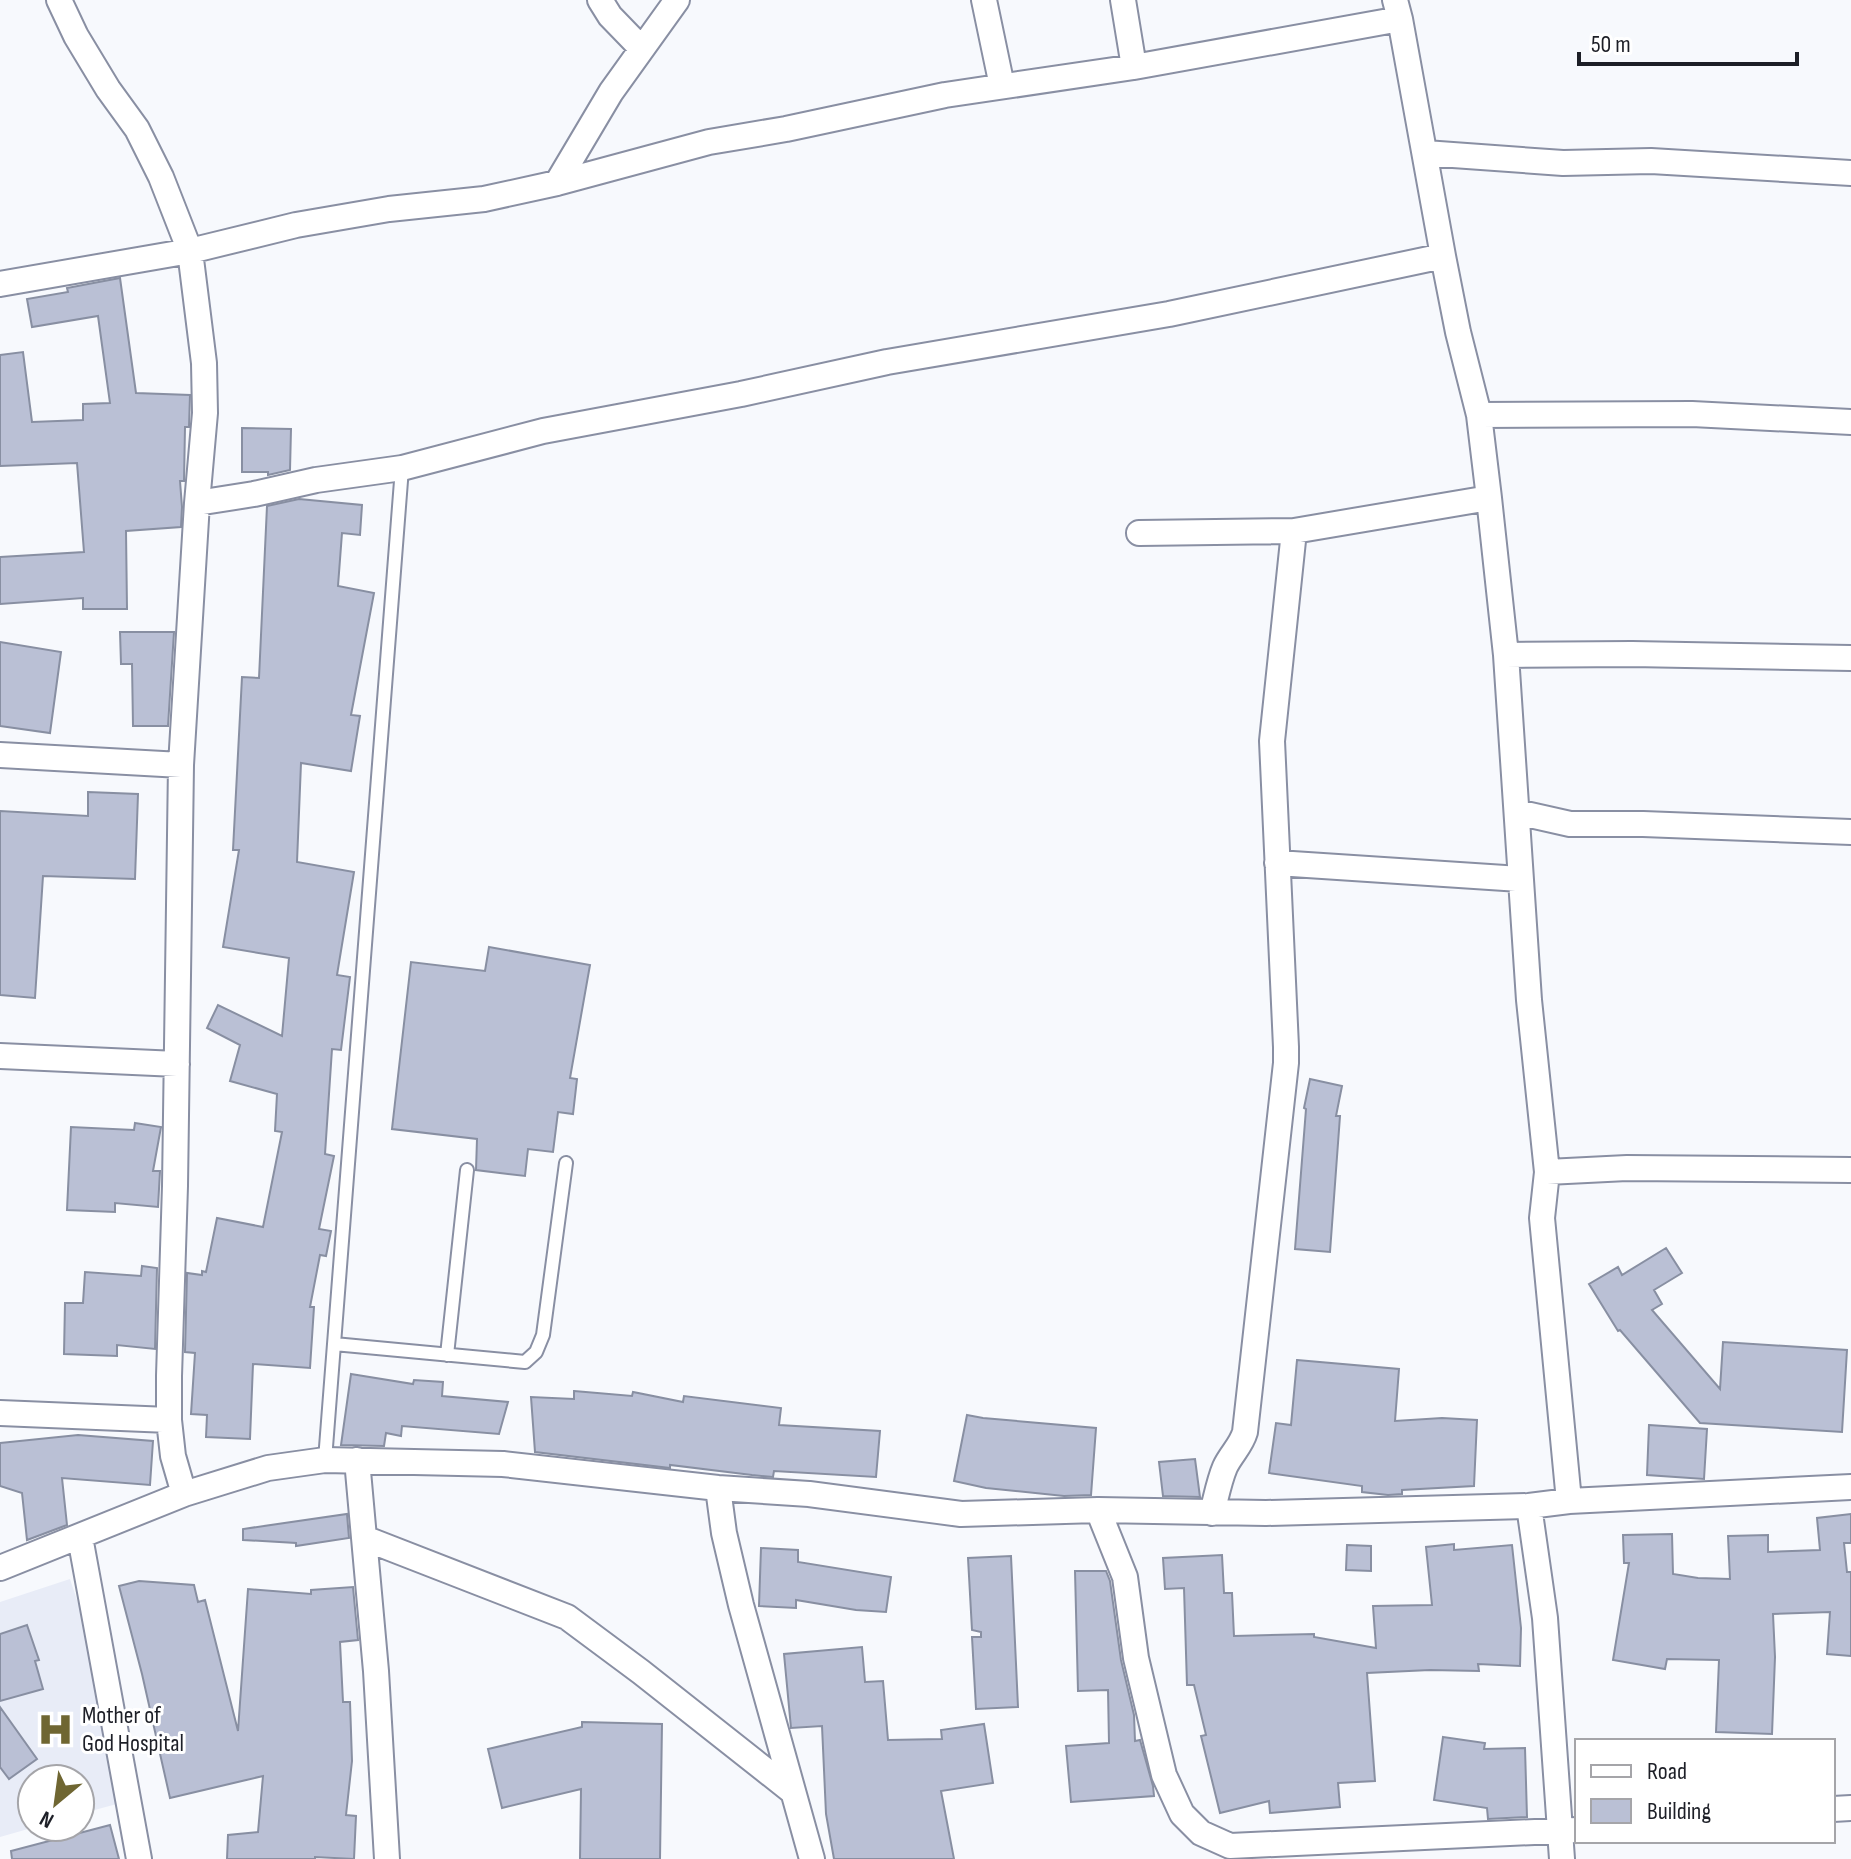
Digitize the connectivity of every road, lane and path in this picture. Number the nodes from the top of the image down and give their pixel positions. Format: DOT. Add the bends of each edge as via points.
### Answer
graph roads {
  1 [pos="59,0"];
  2 [pos="600,0"];
  3 [pos="677,0"];
  4 [pos="984,0"];
  5 [pos="1123,0"];
  6 [pos="1398,10"];
  7 [pos="641,48"];
  8 [pos="1134,67"];
  9 [pos="1002,86"];
  10 [pos="1425,153"];
  11 [pos="1851,173"];
  12 [pos="557,183"];
  13 [pos="190,251"];
  14 [pos="1443,256"];
  15 [pos="0,284"];
  16 [pos="1479,415"];
  17 [pos="1851,422"];
  18 [pos="402,468"];
  19 [pos="1489,498"];
  20 [pos="197,503"];
  21 [pos="1294,531"];
  22 [pos="1139,533"];
  23 [pos="1506,655"];
  24 [pos="1851,658"];
  25 [pos="0,755"];
  26 [pos="181,765"];
  27 [pos="1517,812"];
  28 [pos="1851,832"];
  29 [pos="1277,863"];
  30 [pos="1520,879"];
  31 [pos="0,1056"];
  32 [pos="177,1064"];
  33 [pos="566,1163"];
  34 [pos="467,1170"];
  35 [pos="1851,1170"];
  36 [pos="1547,1172"];
  37 [pos="334,1344"];
  38 [pos="447,1355"];
  39 [pos="0,1413"];
  40 [pos="169,1420"];
  41 [pos="325,1460"];
  42 [pos="357,1460"];
  43 [pos="1851,1487"];
  44 [pos="718,1488"];
  45 [pos="184,1494"];
  46 [pos="1569,1501"];
  47 [pos="1529,1506"];
  48 [pos="1098,1510"];
  49 [pos="1212,1513"];
  50 [pos="80,1537"];
  51 [pos="364,1538"];
  52 [pos="0,1568"];
  53 [pos="793,1792"];
  54 [pos="1569,1831"];
  55 [pos="139,1859"];
  56 [pos="387,1859"];
  57 [pos="812,1859"];
  58 [pos="1562,1859"];
  1 -- 13 [label="street" via="108,89 137,129"];
  2 -- 7 [label="street"];
  3 -- 7 [label="street"];
  4 -- 9 [label="street"];
  5 -- 8 [label="street"];
  6 -- 8 [label="street"];
  6 -- 10 [label="street"];
  7 -- 12 [label="street"];
  8 -- 9 [label="street"];
  9 -- 12 [label="street" via="709,142"];
  10 -- 11 [label="street"];
  10 -- 14 [label="street"];
  12 -- 13 [label="street" via="484,199 296,225"];
  13 -- 15 [label="street"];
  13 -- 20 [label="street" via="204,363"];
  14 -- 16 [label="street"];
  14 -- 18 [label="street" via="1169,314 887,362 543,431"];
  16 -- 17 [label="street" via="1692,414"];
  16 -- 19 [label="street"];
  18 -- 20 [label="street"];
  18 -- 37 [label="lane"];
  19 -- 21 [label="street"];
  19 -- 23 [label="street"];
  20 -- 26 [label="street"];
  21 -- 22 [label="street"];
  21 -- 29 [label="street" via="1272,741"];
  23 -- 24 [label="street"];
  23 -- 27 [label="street"];
  25 -- 26 [label="street"];
  26 -- 32 [label="street"];
  27 -- 28 [label="street" via="1570,824"];
  27 -- 30 [label="street"];
  29 -- 30 [label="street"];
  29 -- 49 [label="street" via="1286,1063 1245,1432 1224,1469"];
  30 -- 36 [label="street"];
  31 -- 32 [label="street"];
  32 -- 40 [label="street"];
  33 -- 38 [label="lane" via="543,1335 536,1352 525,1362"];
  34 -- 38 [label="lane"];
  35 -- 36 [label="street"];
  36 -- 46 [label="street" via="1542,1218"];
  37 -- 38 [label="lane"];
  37 -- 41 [label="lane"];
  39 -- 40 [label="street"];
  40 -- 45 [label="street"];
  41 -- 42 [label="street"];
  41 -- 45 [label="street" via="268,1468"];
  42 -- 44 [label="street" via="503,1464"];
  42 -- 51 [label="street"];
  43 -- 46 [label="street"];
  44 -- 48 [label="street" via="961,1514"];
  44 -- 53 [label="street" via="741,1605"];
  45 -- 50 [label="street"];
  46 -- 47 [label="street"];
  47 -- 49 [label="street"];
  47 -- 54 [label="street" via="1545,1618 1560,1806"];
  48 -- 49 [label="street"];
  48 -- 54 [label="street" via="1125,1577 1136,1658 1164,1775 1182,1814 1201,1833 1230,1846"];
  50 -- 52 [label="street"];
  50 -- 55 [label="street"];
  51 -- 53 [label="street" via="567,1617"];
  51 -- 56 [label="street"];
  53 -- 57 [label="street"];
  54 -- 58 [label="street"];
}
